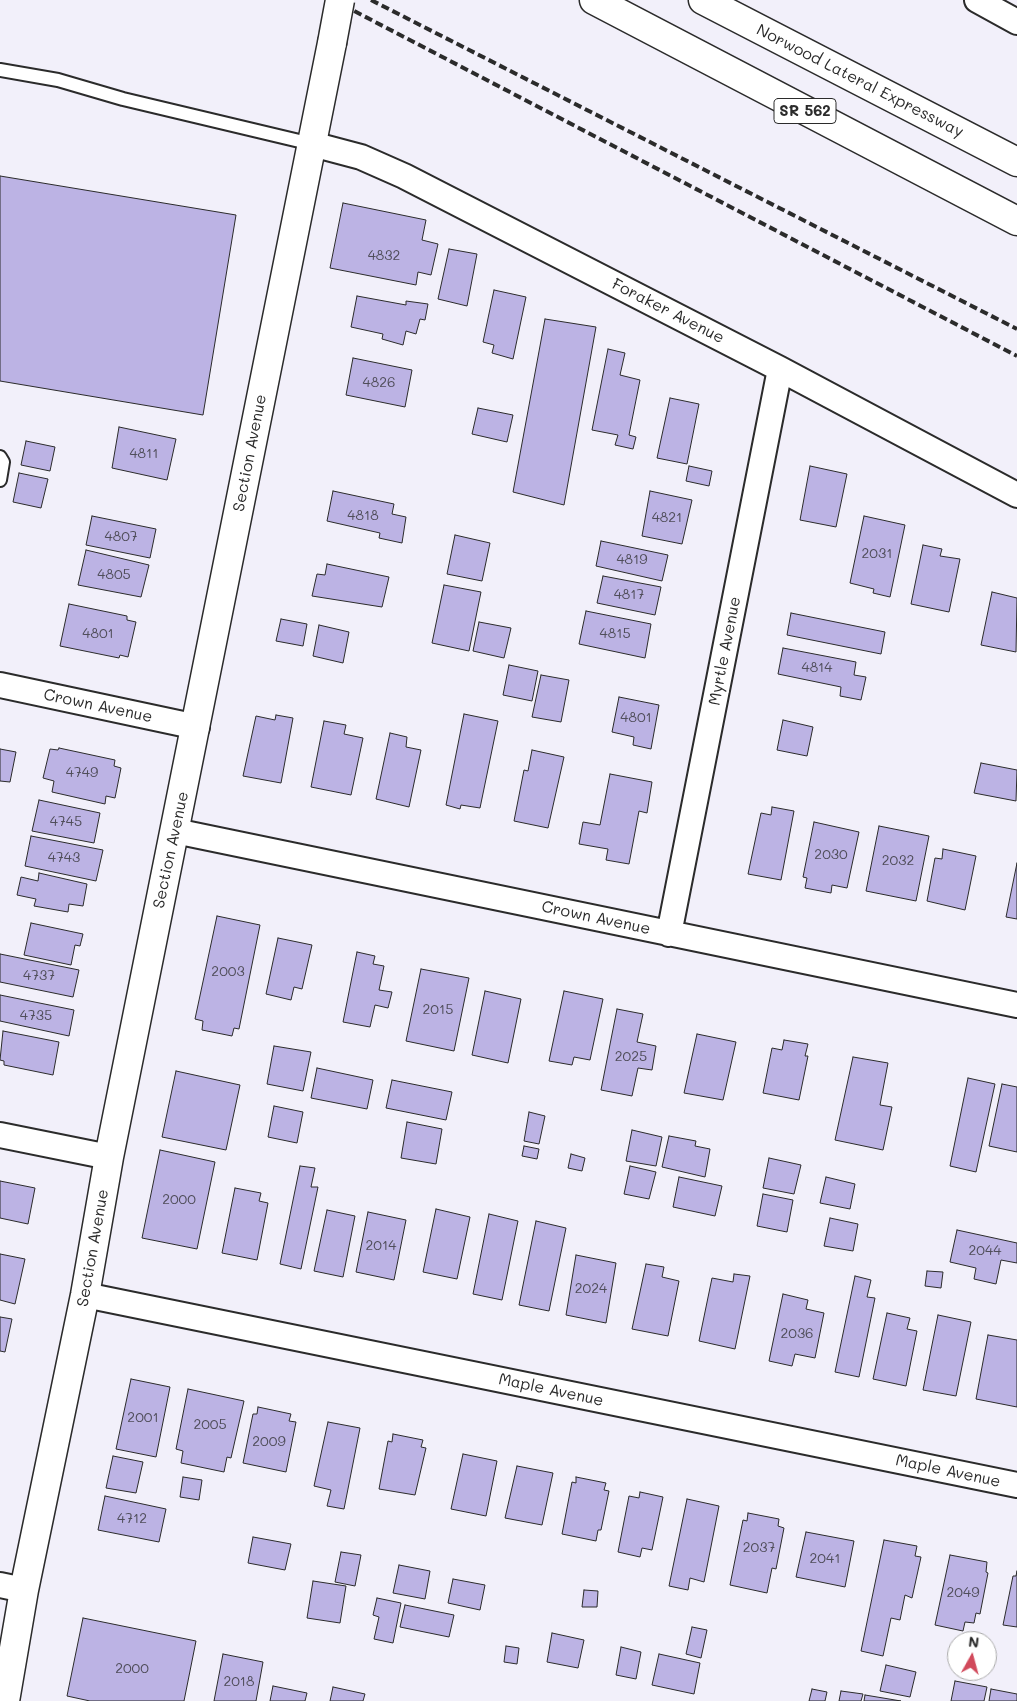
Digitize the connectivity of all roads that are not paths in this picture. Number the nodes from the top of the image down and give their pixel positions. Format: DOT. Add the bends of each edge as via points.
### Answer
graph roads {
  1 [pos="340,0"];
  2 [pos="594,0"];
  3 [pos="703,0"];
  4 [pos="977,0"];
  5 [pos="1017,22"];
  6 [pos="0,70"];
  7 [pos="312,144"];
  8 [pos="1017,162"];
  9 [pos="1017,221"];
  10 [pos="780,369"];
  11 [pos="0,457"];
  12 [pos="0,480"];
  13 [pos="1017,495"];
  14 [pos="0,685"];
  15 [pos="197,727"];
  16 [pos="175,831"];
  17 [pos="669,934"];
  18 [pos="1017,1005"];
  19 [pos="0,1134"];
  20 [pos="109,1157"];
  21 [pos="85,1294"];
  22 [pos="1017,1485"];
  23 [pos="12,1588"];
  24 [pos="5,1701"];
  1 -- 7 [label="main road, Section Avenue, bridge"];
  2 -- 9 [label="main road, SR 562"];
  3 -- 8 [label="main road, Norwood Lateral Expressway"];
  4 -- 5 [label="street"];
  6 -- 7 [label="lane" via="58,80"];
  7 -- 10 [label="street, Foraker Avenue" via="361,157 404,176"];
  7 -- 15 [label="main road, Section Avenue"];
  10 -- 13 [label="street, Foraker Avenue"];
  10 -- 17 [label="street, Myrtle Avenue"];
  11 -- 12 [label="lane" via="3,462"];
  14 -- 15 [label="street, Crown Avenue"];
  15 -- 16 [label="main road, Section Avenue"];
  16 -- 17 [label="street, Crown Avenue"];
  16 -- 20 [label="main road, Section Avenue"];
  17 -- 18 [label="street, Crown Avenue"];
  19 -- 20 [label="street"];
  20 -- 21 [label="main road, Section Avenue"];
  21 -- 22 [label="street, Maple Avenue"];
  21 -- 23 [label="main road, Section Avenue"];
  23 -- 24 [label="main road, Section Avenue"];
}
